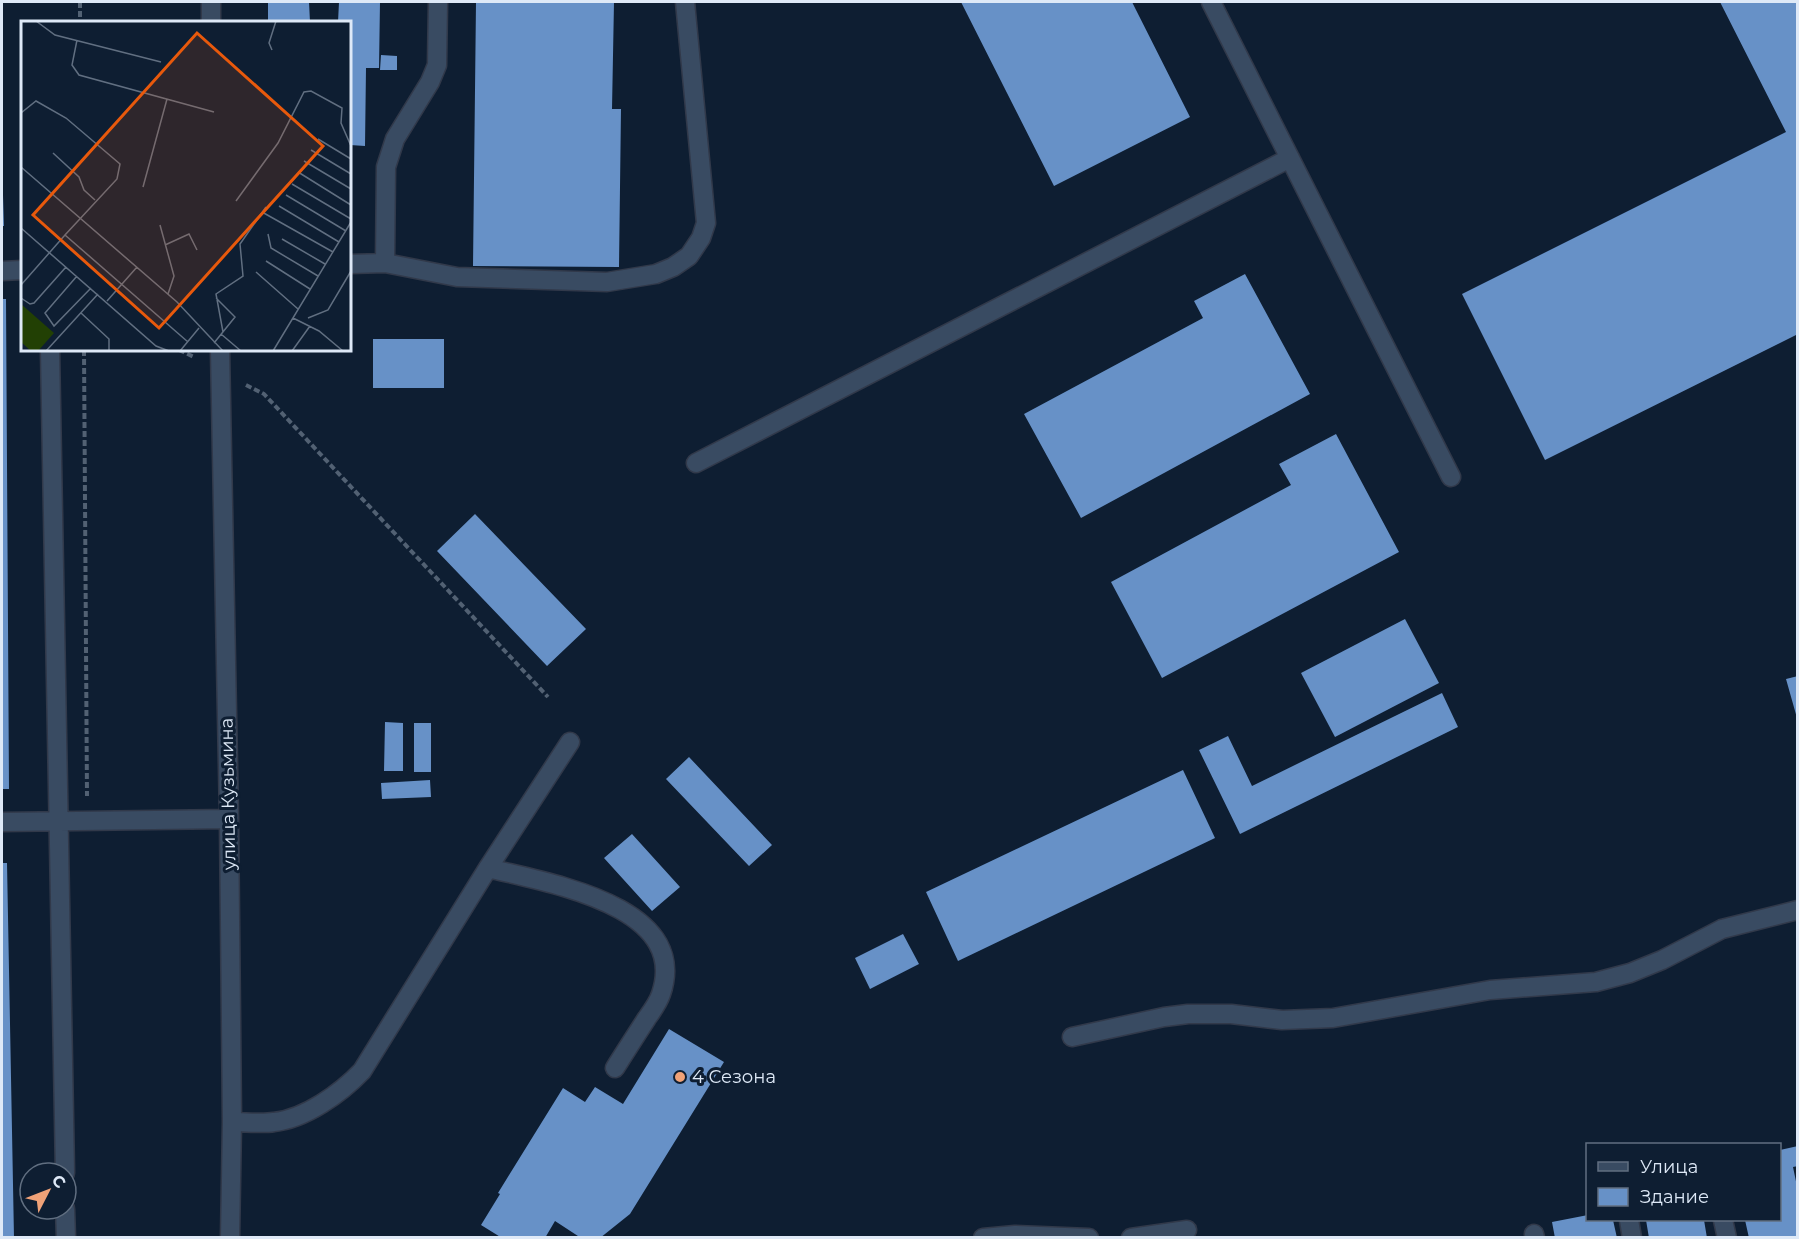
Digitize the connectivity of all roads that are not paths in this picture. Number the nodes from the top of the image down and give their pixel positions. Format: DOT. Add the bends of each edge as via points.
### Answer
graph roads {
  1 [pos="211,2"];
  2 [pos="438,2"];
  3 [pos="685,2"];
  4 [pos="1211,2"];
  5 [pos="212,21"];
  6 [pos="1290,158"];
  7 [pos="385,263"];
  8 [pos="351,264"];
  9 [pos="21,270"];
  10 [pos="2,271"];
  11 [pos="50,351"];
  12 [pos="220,351"];
  13 [pos="696,463"];
  14 [pos="1451,477"];
  15 [pos="570,742"];
  16 [pos="229,819"];
  17 [pos="58,820"];
  18 [pos="2,822"];
  19 [pos="488,868"];
  20 [pos="1797,910"];
  21 [pos="1072,1037"];
  22 [pos="615,1068"];
  23 [pos="232,1122"];
  24 [pos="64,1161"];
  25 [pos="65,1221"];
  26 [pos="1629,1221"];
  27 [pos="1723,1221"];
  28 [pos="1187,1230"];
  29 [pos="1141,1237"];
  30 [pos="66,1238"];
  31 [pos="230,1238"];
  32 [pos="983,1238"];
  33 [pos="1089,1238"];
  34 [pos="1131,1238"];
  35 [pos="1632,1238"];
  36 [pos="1727,1238"];
  1 -- 5 [label="street"];
  2 -- 7 [label="street" via="437,65 395,139 387,161"];
  3 -- 7 [label="street" via="706,223 689,256 656,274 607,282 457,277"];
  4 -- 6 [label="street"];
  6 -- 13 [label="street"];
  6 -- 14 [label="street"];
  7 -- 8 [label="street"];
  9 -- 10 [label="street"];
  11 -- 17 [label="street"];
  12 -- 16 [label="street, улица Кузьмина"];
  15 -- 19 [label="street"];
  16 -- 17 [label="street"];
  16 -- 23 [label="street, улица Кузьмина"];
  17 -- 18 [label="street"];
  17 -- 24 [label="street"];
  19 -- 22 [label="street" via="608,903 629,915 659,943 666,975 661,997"];
  19 -- 23 [label="street" via="362,1071 345,1089 294,1119"];
  20 -- 21 [label="street" via="1722,929 1662,960 1596,982 1490,990 1333,1018 1282,1020 1188,1014"];
  23 -- 31 [label="street, улица Кузьмина"];
  25 -- 30 [label="street"];
  26 -- 35 [label="street"];
  27 -- 36 [label="street"];
  28 -- 29 [label="street"];
  29 -- 34 [label="street"];
  32 -- 33 [label="street"];
}
